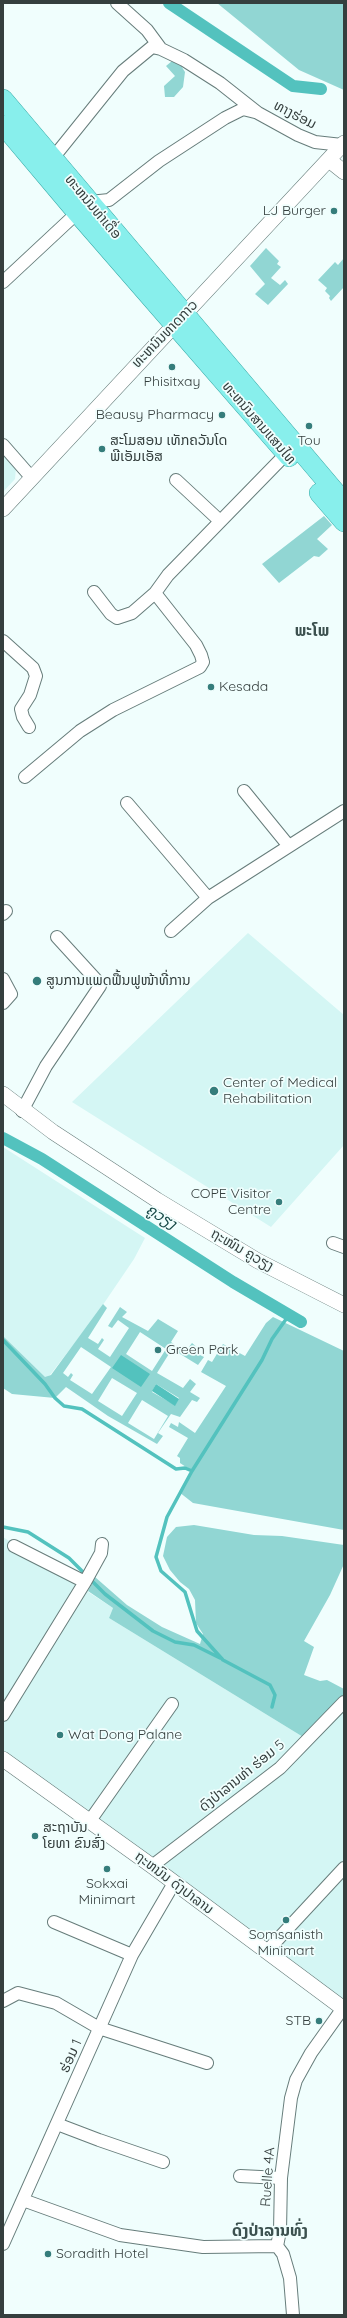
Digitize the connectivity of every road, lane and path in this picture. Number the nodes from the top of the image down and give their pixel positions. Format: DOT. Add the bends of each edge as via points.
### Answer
graph roads {
  1 [pos="116,3"];
  2 [pos="161,49"];
  3 [pos="3,100"];
  4 [pos="258,113"];
  5 [pos="3,125"];
  6 [pos="343,144"];
  7 [pos="52,158"];
  8 [pos="329,160"];
  9 [pos="344,172"];
  10 [pos="83,208"];
  11 [pos="3,282"];
  12 [pos="180,319"];
  13 [pos="3,445"];
  14 [pos="286,454"];
  15 [pos="31,477"];
  16 [pos="176,480"];
  17 [pos="344,502"];
  18 [pos="3,509"];
  19 [pos="220,521"];
  20 [pos="344,522"];
  21 [pos="94,592"];
  22 [pos="155,593"];
  23 [pos="3,641"];
  24 [pos="29,727"];
  25 [pos="25,777"];
  26 [pos="244,791"];
  27 [pos="126,803"];
  28 [pos="344,810"];
  29 [pos="288,845"];
  30 [pos="208,898"];
  31 [pos="171,931"];
  32 [pos="57,937"];
  33 [pos="3,979"];
  34 [pos="3,1002"];
  35 [pos="3,1094"];
  36 [pos="3,1104"];
  37 [pos="22,1111"];
  38 [pos="344,1305"];
  39 [pos="102,1544"];
  40 [pos="14,1546"];
  41 [pos="82,1587"];
  42 [pos="344,1702"];
  43 [pos="172,1704"];
  44 [pos="3,1715"];
  45 [pos="3,1760"];
  46 [pos="89,1822"];
  47 [pos="152,1866"];
  48 [pos="344,1868"];
  49 [pos="174,1884"];
  50 [pos="54,1922"];
  51 [pos="267,1951"];
  52 [pos="132,1955"];
  53 [pos="3,2001"];
  54 [pos="343,2008"];
  55 [pos="99,2028"];
  56 [pos="207,2063"];
  57 [pos="57,2124"];
  58 [pos="163,2162"];
  59 [pos="240,2176"];
  60 [pos="280,2178"];
  61 [pos="23,2200"];
  62 [pos="5,2237"];
  63 [pos="277,2246"];
  64 [pos="293,2315"];
  1 -- 2 [label="street" via="147,30"];
  2 -- 4 [label="street" via="184,60"];
  2 -- 7 [label="street" via="152,47 123,71"];
  3 -- 7 [label="main road, ທະຫນົນທ່າເດື່ອ"];
  4 -- 6 [label="street, ທາງຮ່ອມ" via="315,142"];
  4 -- 10 [label="street" via="243,109 225,118 159,161 110,200"];
  5 -- 10 [label="main road, ທະຫນົນທ່າເດື່ອ"];
  6 -- 8 [label="street, ທະຫນົນທາດກາວ"];
  7 -- 10 [label="main road, ທະຫນົນທ່າເດື່ອ"];
  8 -- 9 [label="street"];
  8 -- 12 [label="street, ທະຫນົນທາດກາວ"];
  10 -- 11 [label="street"];
  10 -- 12 [label="main road, ທະຫນົນທ່າເດື່ອ"];
  12 -- 14 [label="main road, ທະຫນົນສາມແສນໄທ"];
  12 -- 15 [label="street, ທະຫນົນທາດກາວ"];
  12 -- 17 [label="main road"];
  13 -- 15 [label="street"];
  14 -- 19 [label="street"];
  14 -- 20 [label="main road, ທະຫນົນສາມແສນໄທ"];
  15 -- 18 [label="street, ທະຫນົນທາດກາວ"];
  16 -- 19 [label="street"];
  19 -- 22 [label="street" via="168,575"];
  21 -- 22 [label="street" via="117,618 132,613"];
  22 -- 25 [label="street" via="196,645 203,662 200,667 113,710 80,731"];
  23 -- 24 [label="street" via="33,668 36,676 30,695 21,709"];
  26 -- 29 [label="street"];
  27 -- 30 [label="street"];
  28 -- 29 [label="street"];
  29 -- 30 [label="street"];
  30 -- 31 [label="street"];
  32 -- 37 [label="street" via="100,986 46,1066"];
  33 -- 34 [label="street" via="11,994"];
  35 -- 37 [label="street, ຖະໜົນ ຄູວຽງ"];
  36 -- 37 [label="street, ຖະໜົນ ຄູວຽງ"];
  37 -- 38 [label="street, ຖະໜົນ ຄູວຽງ" via="156,1200 258,1261"];
  39 -- 41 [label="street" via="101,1553"];
  40 -- 41 [label="street"];
  41 -- 44 [label="street"];
  42 -- 47 [label="street, ດົງປ່າລານທ່າ ຮ່ອມ 5" via="280,1768"];
  43 -- 46 [label="street"];
  45 -- 46 [label="street, ຖະຫນົນ ດົງປາລານ"];
  46 -- 47 [label="street, ຖະຫນົນ ດົງປາລານ"];
  47 -- 49 [label="street, ຖະຫນົນ ດົງປາລານ"];
  48 -- 51 [label="street"];
  49 -- 51 [label="street, ຖະຫນົນ ດົງປາລານ"];
  49 -- 52 [label="street, ຮ່ອມ 1"];
  50 -- 52 [label="street"];
  51 -- 54 [label="street, ຖະຫນົນ ດົງປາລານ"];
  52 -- 55 [label="street, ຮ່ອມ 1"];
  53 -- 55 [label="street" via="18,1993 56,2003"];
  54 -- 60 [label="street, Ruelle 4A" via="311,2053 296,2080 291,2098"];
  55 -- 56 [label="street"];
  55 -- 57 [label="street, ຮ່ອມ 1"];
  57 -- 58 [label="street"];
  57 -- 61 [label="street, ຮ່ອມ 1"];
  59 -- 60 [label="street"];
  60 -- 63 [label="street, Ruelle 4A" via="280,2231"];
  61 -- 62 [label="street, ຮ່ອມ 1"];
  61 -- 63 [label="street" via="120,2235 203,2247"];
  63 -- 64 [label="street" via="283,2254 290,2278"];
}
